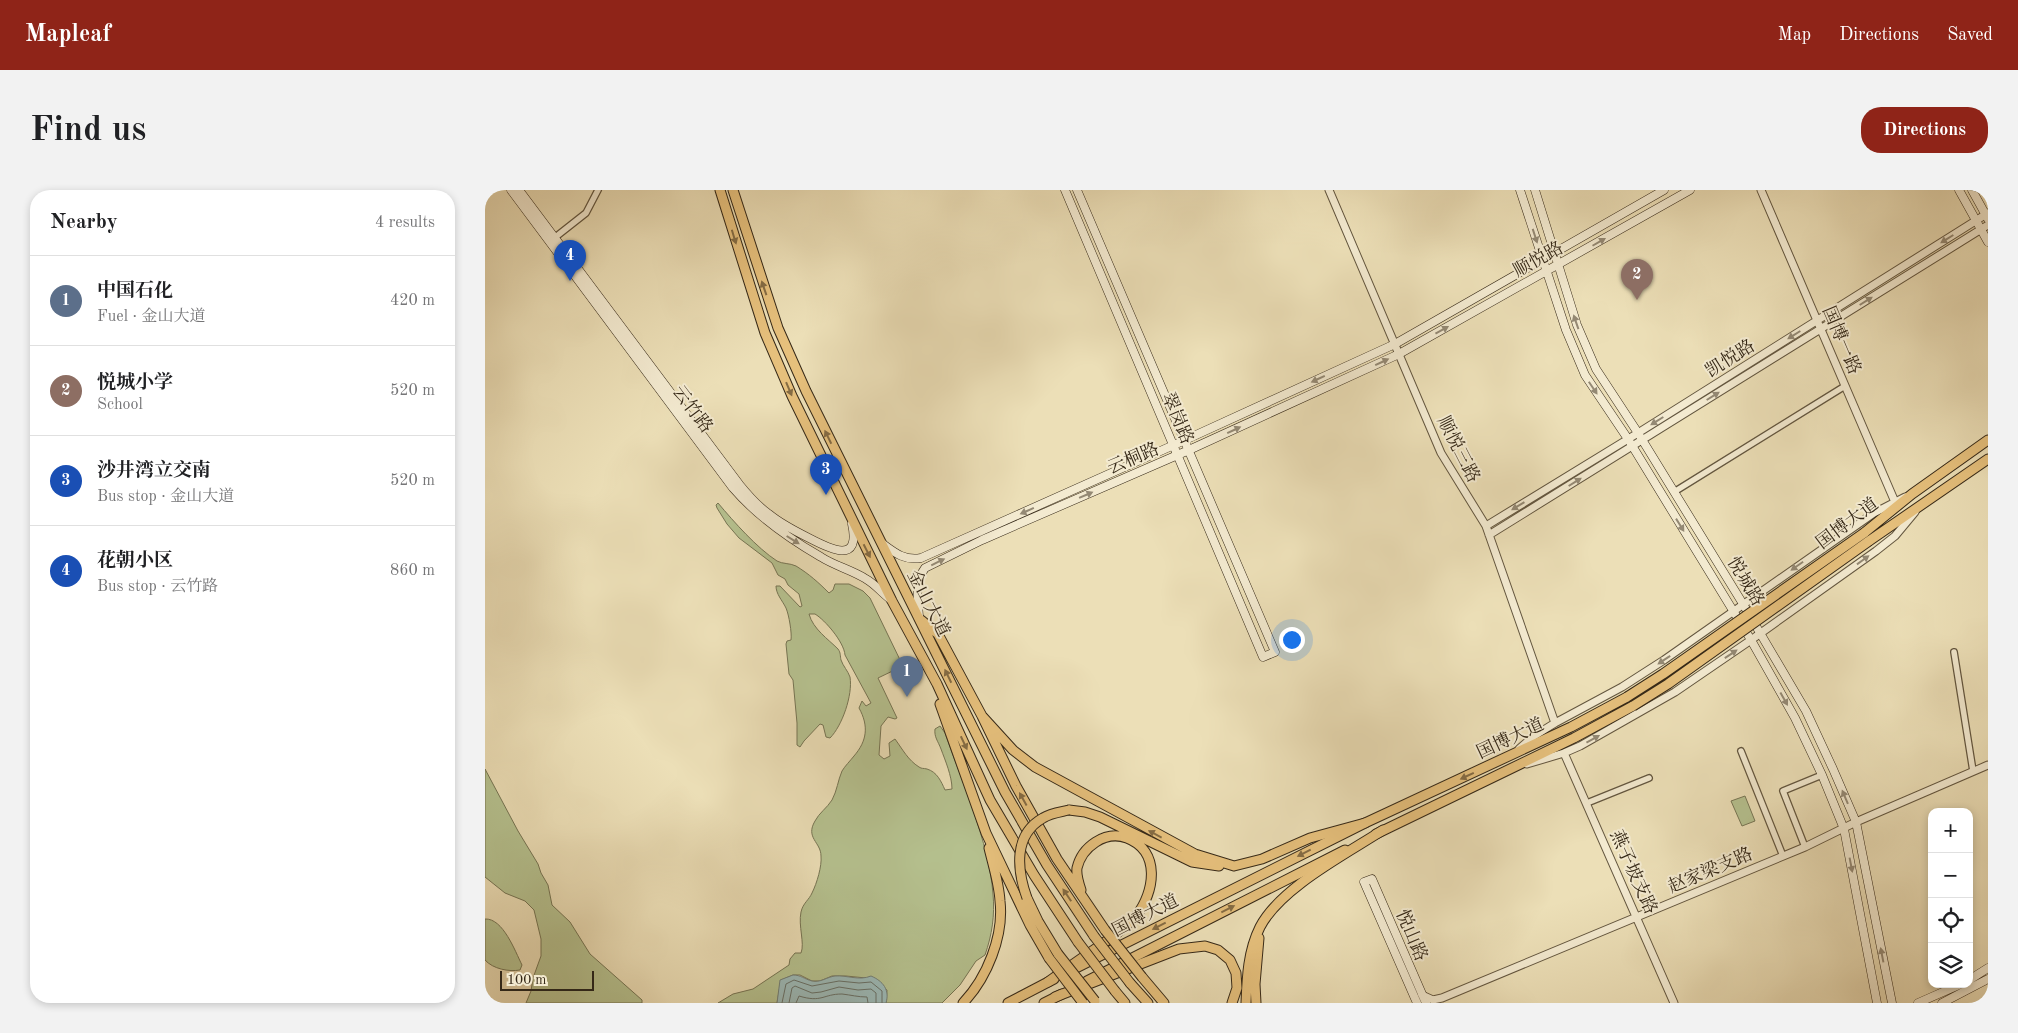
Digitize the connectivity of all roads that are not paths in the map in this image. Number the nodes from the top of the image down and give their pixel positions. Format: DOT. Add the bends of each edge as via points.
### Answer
graph roads {
  1 [pos="511,190"];
  2 [pos="519,190"];
  3 [pos="597,190"];
  4 [pos="720,190"];
  5 [pos="733,190"];
  6 [pos="1065,190"];
  7 [pos="1077,190"];
  8 [pos="1329,190"];
  9 [pos="1521,190"];
  10 [pos="1535,190"];
  11 [pos="1664,190"];
  12 [pos="1690,190"];
  13 [pos="1761,190"];
  14 [pos="1959,190"];
  15 [pos="1972,190"];
  16 [pos="1987,216"];
  17 [pos="1976,220"];
  18 [pos="1984,227"];
  19 [pos="552,240"];
  20 [pos="1988,242"];
  21 [pos="1554,253"];
  22 [pos="1543,259"];
  23 [pos="1558,265"];
  24 [pos="1547,271"];
  25 [pos="1818,321"];
  26 [pos="1821,329"];
  27 [pos="1395,344"];
  28 [pos="1399,354"];
  29 [pos="1845,386"];
  30 [pos="1640,437"];
  31 [pos="1185,440"];
  32 [pos="1988,440"];
  33 [pos="1630,443"];
  34 [pos="1174,445"];
  35 [pos="1189,450"];
  36 [pos="1178,455"];
  37 [pos="1988,459"];
  38 [pos="1674,492"];
  39 [pos="1912,494"];
  40 [pos="1895,502"];
  41 [pos="1918,509"];
  42 [pos="851,520"];
  43 [pos="1486,526"];
  44 [pos="1489,535"];
  45 [pos="879,542"];
  46 [pos="892,601"];
  47 [pos="1743,604"];
  48 [pos="1733,611"];
  49 [pos="919,618"];
  50 [pos="1760,634"];
  51 [pos="1751,640"];
  52 [pos="1955,652"];
  53 [pos="927,666"];
  54 [pos="982,716"];
  55 [pos="1555,724"];
  56 [pos="1741,751"];
  57 [pos="1565,753"];
  58 [pos="1511,756"];
  59 [pos="1988,765"];
  60 [pos="1514,768"];
  61 [pos="1973,771"];
  62 [pos="1822,775"];
  63 [pos="1649,778"];
  64 [pos="1587,803"];
  65 [pos="1856,822"];
  66 [pos="1365,823"];
  67 [pos="1844,829"];
  68 [pos="1383,830"];
  69 [pos="986,833"];
  70 [pos="1805,847"];
  71 [pos="1783,856"];
  72 [pos="1234,866"];
  73 [pos="1084,900"];
  74 [pos="1638,917"];
  75 [pos="1260,928"];
  76 [pos="1988,968"];
  77 [pos="1973,977"];
  78 [pos="1988,979"];
  79 [pos="1048,982"];
  80 [pos="1952,988"];
  81 [pos="1055,997"];
  82 [pos="1424,999"];
  83 [pos="1440,1001"];
  84 [pos="1096,1002"];
  85 [pos="963,1003"];
  86 [pos="1008,1003"];
  87 [pos="1044,1003"];
  88 [pos="1083,1003"];
  89 [pos="1125,1003"];
  90 [pos="1148,1003"];
  91 [pos="1164,1003"];
  92 [pos="1232,1003"];
  93 [pos="1246,1003"];
  94 [pos="1256,1003"];
  95 [pos="1417,1003"];
  96 [pos="1674,1003"];
  97 [pos="1877,1003"];
  98 [pos="1892,1003"];
  99 [pos="1918,1003"];
  100 [pos="1942,1003"];
  1 -- 19 [label="main road, 云竹路"];
  2 -- 19 [label="main road, 云竹路"];
  3 -- 19 [label="street" via="586,213"];
  4 -- 42 [label="main road, 金山大道, one-way" via="765,333"];
  45 -- 5 [label="main road, 金山大道, one-way" via="778,328"];
  6 -- 34 [label="main road, 翠岗路"];
  7 -- 31 [label="main road, 翠岗路"];
  8 -- 27 [label="street, 顺悦三路"];
  9 -- 22 [label="main road, 悦城路, one-way"];
  10 -- 21 [label="main road, 悦城路"];
  11 -- 21 [label="main road, 顺悦路"];
  23 -- 12 [label="main road, 顺悦路, one-way"];
  13 -- 25 [label="street, 国博一路"];
  14 -- 17 [label="main road"];
  15 -- 16 [label="main road"];
  16 -- 17 [label="street, 凯悦路"];
  17 -- 18 [label="main road"];
  17 -- 25 [label="street, 凯悦路, one-way"];
  18 -- 20 [label="main road"];
  26 -- 18 [label="street, 凯悦路, one-way"];
  19 -- 42 [label="main road, 云竹路" via="753,500 788,527 836,550 847,550 855,542"];
  19 -- 46 [label="main road, 云竹路, one-way" via="748,505 764,520 823,558 868,580"];
  21 -- 22 [label="main road, 顺悦路"];
  21 -- 23 [label="main road, 悦城路"];
  22 -- 24 [label="main road, 悦城路"];
  22 -- 27 [label="main road, 顺悦路"];
  23 -- 24 [label="main road, 顺悦路"];
  30 -- 23 [label="main road, 悦城路, one-way" via="1596,369 1577,325"];
  28 -- 24 [label="main road, 顺悦路, one-way"];
  24 -- 33 [label="main road, 悦城路, one-way" via="1565,330 1585,375"];
  25 -- 26 [label="street, 国博一路"];
  25 -- 30 [label="street, 凯悦路, one-way"];
  26 -- 29 [label="street, 国博一路"];
  30 -- 26 [label="street, 凯悦路, one-way"];
  27 -- 28 [label="street, 顺悦三路"];
  27 -- 31 [label="main road, 云桐路, one-way"];
  35 -- 28 [label="main road, 云桐路, one-way"];
  28 -- 43 [label="street, 顺悦三路" via="1441,453"];
  29 -- 38 [label="street"];
  29 -- 40 [label="street, 国博一路"];
  30 -- 33 [label="street, 凯悦路"];
  30 -- 38 [label="main road, 悦城路"];
  31 -- 34 [label="main road, 云桐路"];
  31 -- 35 [label="main road, 翠岗路"];
  32 -- 39 [label="main road, 国博大道"];
  33 -- 43 [label="street, 凯悦路, one-way"];
  44 -- 33 [label="street, 凯悦路, one-way"];
  33 -- 48 [label="main road, 悦城路, one-way"];
  34 -- 36 [label="main road, 翠岗路"];
  34 -- 45 [label="main road, 云桐路, one-way" via="921,558 903,557"];
  35 -- 36 [label="main road, 云桐路"];
  35 -- 36 [label="main road, 翠岗路" via="1275,652 1263,657"];
  49 -- 36 [label="main road, 云桐路, one-way" via="918,584 925,568 999,532"];
  37 -- 41 [label="main road, 国博大道"];
  38 -- 47 [label="main road, 悦城路"];
  39 -- 40 [label="street"];
  39 -- 58 [label="main road, 国博大道, bridge" via="1864,533 1663,674 1627,697"];
  40 -- 47 [label="street, one-way" via="1874,513"];
  50 -- 41 [label="street, one-way" via="1895,536"];
  41 -- 60 [label="main road, 国博大道, bridge" via="1668,684 1575,738"];
  42 -- 46 [label="main road, 金山大道, one-way"];
  43 -- 44 [label="street, 顺悦三路"];
  44 -- 55 [label="street, 顺悦三路"];
  45 -- 49 [label="main road, 金山大道"];
  46 -- 53 [label="main road, 金山大道"];
  47 -- 48 [label="street"];
  47 -- 50 [label="main road, 悦城路"];
  48 -- 51 [label="main road, 悦城路"];
  48 -- 55 [label="street, one-way" via="1621,687"];
  49 -- 54 [label="main road" via="938,634"];
  90 -- 49 [label="main road, 金山大道, one-way, bridge" via="1094,936 1047,865 1005,792"];
  50 -- 51 [label="street"];
  65 -- 50 [label="main road, 悦城路, one-way" via="1806,711"];
  57 -- 51 [label="street, one-way" via="1639,714"];
  51 -- 62 [label="main road, 悦城路, one-way" via="1795,718"];
  52 -- 61 [label="street"];
  53 -- 69 [label="main road"];
  53 -- 89 [label="main road, 金山大道, one-way, bridge" via="990,800 1034,875 1078,942"];
  72 -- 54 [label="main road, one-way" via="1195,854 1035,767 1013,750"];
  73 -- 54 [label="main road, one-way" via="1016,786"];
  55 -- 58 [label="street" via="1534,736"];
  56 -- 71 [label="street"];
  57 -- 60 [label="street"];
  57 -- 64 [label="street, 燕子坡支路"];
  58 -- 66 [label="main road, 国博大道, one-way"];
  59 -- 61 [label="street, 赵家梁支路"];
  60 -- 68 [label="main road, 国博大道"];
  61 -- 65 [label="street, 赵家梁支路"];
  62 -- 67 [label="main road, 悦城路"];
  62 -- 70 [label="street" via="1783,791"];
  63 -- 64 [label="street"];
  64 -- 74 [label="street, 燕子坡支路"];
  65 -- 67 [label="street, 赵家梁支路"];
  98 -- 65 [label="main road, 悦城路, one-way"];
  66 -- 72 [label="main road" via="1310,838 1262,859"];
  66 -- 79 [label="main road, 国博大道, one-way"];
  67 -- 70 [label="street, 赵家梁支路"];
  67 -- 97 [label="main road, 悦城路, one-way"];
  68 -- 75 [label="main road" via="1288,893 1270,911"];
  81 -- 68 [label="main road, 国博大道, one-way"];
  69 -- 85 [label="main road" via="1000,901 999,927 989,964"];
  69 -- 88 [label="main road, bridge" via="1030,925 1049,958"];
  70 -- 71 [label="street, 赵家梁支路"];
  71 -- 74 [label="street, 赵家梁支路"];
  72 -- 84 [label="main road, bridge" via="1192,862 1100,816 1085,812 1069,810 1043,818 1024,839 1019,853 1021,880 1027,898 1058,954"];
  73 -- 79 [label="main road" via="1076,870 1088,848 1101,839 1114,836 1127,838 1139,845 1152,870 1146,902 1121,930"];
  73 -- 91 [label="main road, bridge"];
  74 -- 83 [label="street, 赵家梁支路"];
  74 -- 96 [label="street, 燕子坡支路"];
  75 -- 93 [label="main road" via="1252,950"];
  75 -- 94 [label="main road"];
  76 -- 77 [label="main road"];
  78 -- 100 [label="main road"];
  79 -- 86 [label="main road, 国博大道"];
  80 -- 99 [label="main road"];
  81 -- 87 [label="main road, 国博大道"];
  81 -- 92 [label="main road" via="1179,949 1205,946 1218,950 1230,960 1236,973 1237,988"];
  82 -- 83 [label="street"];
  82 -- 95 [label="main road, 悦山路" via="1368,881"];
}
